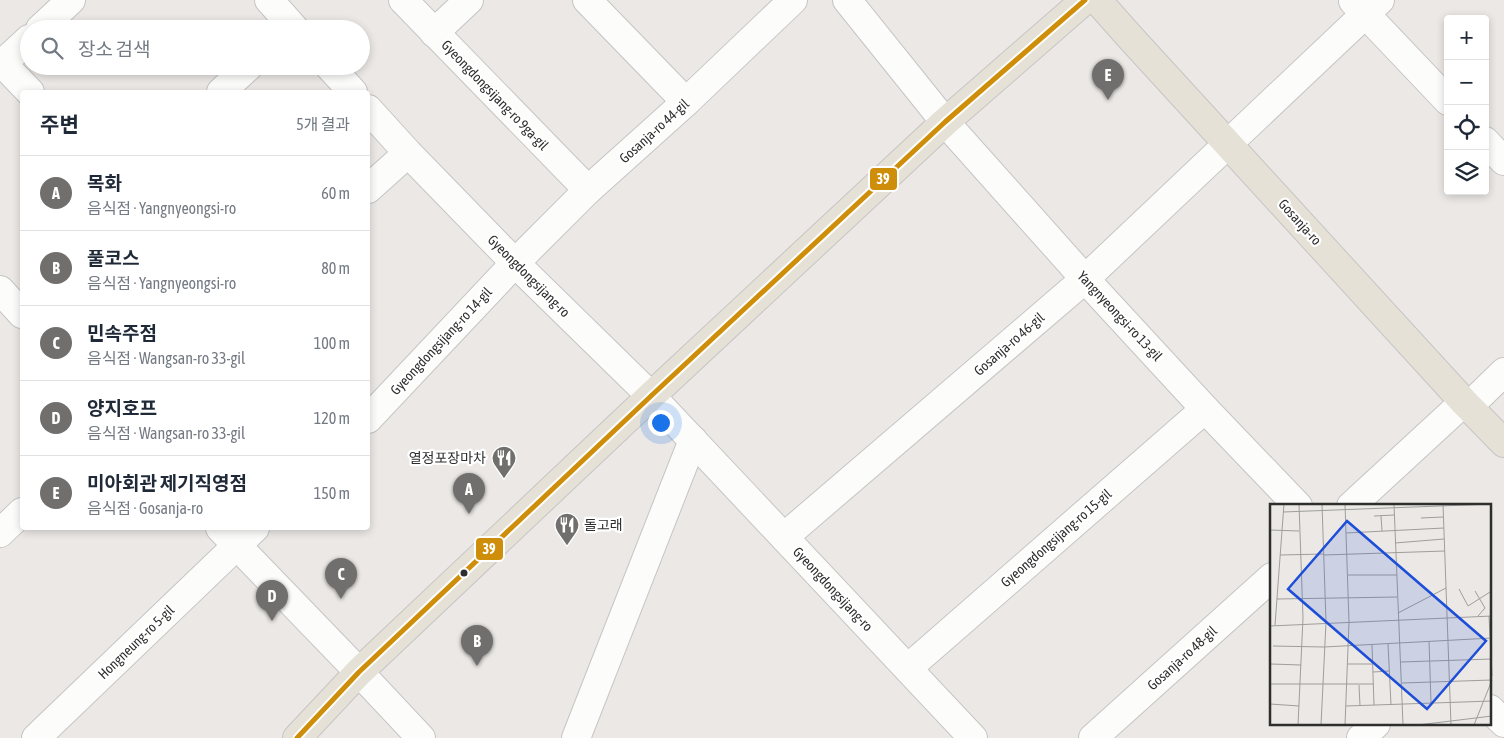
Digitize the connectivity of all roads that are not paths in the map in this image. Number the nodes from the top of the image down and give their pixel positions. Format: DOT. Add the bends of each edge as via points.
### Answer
graph roads {
  1 [pos="71,0"];
  2 [pos="269,0"];
  3 [pos="403,0"];
  4 [pos="469,0"];
  5 [pos="587,0"];
  6 [pos="793,0"];
  7 [pos="847,0"];
  8 [pos="1085,0"];
  9 [pos="1098,0"];
  10 [pos="1366,5"];
  11 [pos="50,20"];
  12 [pos="285,20"];
  13 [pos="434,33"];
  14 [pos="20,48"];
  15 [pos="2,65"];
  16 [pos="239,75"];
  17 [pos="337,75"];
  18 [pos="28,90"];
  19 [pos="223,90"];
  20 [pos="351,90"];
  21 [pos="1444,96"];
  22 [pos="686,102"];
  23 [pos="370,111"];
  24 [pos="945,122"];
  25 [pos="1228,144"];
  26 [pos="1489,145"];
  27 [pos="408,153"];
  28 [pos="1504,161"];
  29 [pos="370,187"];
  30 [pos="588,190"];
  31 [pos="516,263"];
  32 [pos="1085,279"];
  33 [pos="1504,372"];
  34 [pos="650,396"];
  35 [pos="1466,404"];
  36 [pos="1205,409"];
  37 [pos="370,417"];
  38 [pos="693,440"];
  39 [pos="1504,443"];
  40 [pos="1296,504"];
  41 [pos="1352,504"];
  42 [pos="20,514"];
  43 [pos="0,533"];
  44 [pos="237,533"];
  45 [pos="784,537"];
  46 [pos="1270,579"];
  47 [pos="908,668"];
  48 [pos="359,672"];
  49 [pos="1492,711"];
  50 [pos="1504,723"];
  51 [pos="1374,726"];
  52 [pos="36,738"];
  53 [pos="297,738"];
  54 [pos="421,738"];
  55 [pos="576,738"];
  56 [pos="973,738"];
  57 [pos="1093,738"];
  58 [pos="1361,738"];
  1 -- 11 [label="street"];
  2 -- 12 [label="street"];
  3 -- 13 [label="street, Gyeongdongsijang-ro 9ga-gil"];
  4 -- 13 [label="street"];
  5 -- 22 [label="street"];
  6 -- 22 [label="street, Gosanja-ro 44-gil"];
  7 -- 24 [label="street, Yangnyeongsi-ro 13-gil"];
  8 -- 24 [label="main road"];
  9 -- 25 [label="main road, Gosanja-ro"];
  10 -- 21 [label="street"];
  10 -- 25 [label="street, Gosanja-ro 46-gil"];
  13 -- 30 [label="street, Gyeongdongsijang-ro 9ga-gil"];
  14 -- 15 [label="street"];
  15 -- 18 [label="street"];
  16 -- 19 [label="street"];
  17 -- 20 [label="street"];
  22 -- 30 [label="street, Gosanja-ro 44-gil"];
  23 -- 27 [label="street, Gyeongdongsijang-ro"];
  24 -- 32 [label="street, Yangnyeongsi-ro 13-gil"];
  24 -- 34 [label="main road"];
  25 -- 32 [label="street, Gosanja-ro 46-gil"];
  25 -- 35 [label="main road, Gosanja-ro"];
  26 -- 28 [label="street"];
  27 -- 29 [label="street"];
  27 -- 31 [label="street, Gyeongdongsijang-ro"];
  30 -- 31 [label="street, Gosanja-ro 44-gil"];
  31 -- 34 [label="street, Gyeongdongsijang-ro"];
  31 -- 37 [label="street, Gyeongdongsijang-ro 14-gil"];
  32 -- 36 [label="street, Yangnyeongsi-ro 13-gil"];
  32 -- 45 [label="street, Gosanja-ro 46-gil"];
  33 -- 35 [label="street"];
  34 -- 38 [label="street, Gyeongdongsijang-ro"];
  34 -- 48 [label="main road"];
  35 -- 39 [label="main road, Gosanja-ro"];
  35 -- 41 [label="street"];
  36 -- 40 [label="street, Yangnyeongsi-ro 13-gil"];
  36 -- 47 [label="street, Gyeongdongsijang-ro 15-gil"];
  38 -- 45 [label="street, Gyeongdongsijang-ro"];
  38 -- 55 [label="street"];
  42 -- 43 [label="street"];
  44 -- 48 [label="street"];
  44 -- 52 [label="street, Hongneung-ro 5-gil"];
  45 -- 47 [label="street, Gyeongdongsijang-ro"];
  46 -- 57 [label="street, Gosanja-ro 48-gil"];
  47 -- 56 [label="street, Gyeongdongsijang-ro"];
  48 -- 53 [label="main road"];
  48 -- 54 [label="street"];
  49 -- 50 [label="street"];
  51 -- 58 [label="street"];
}
